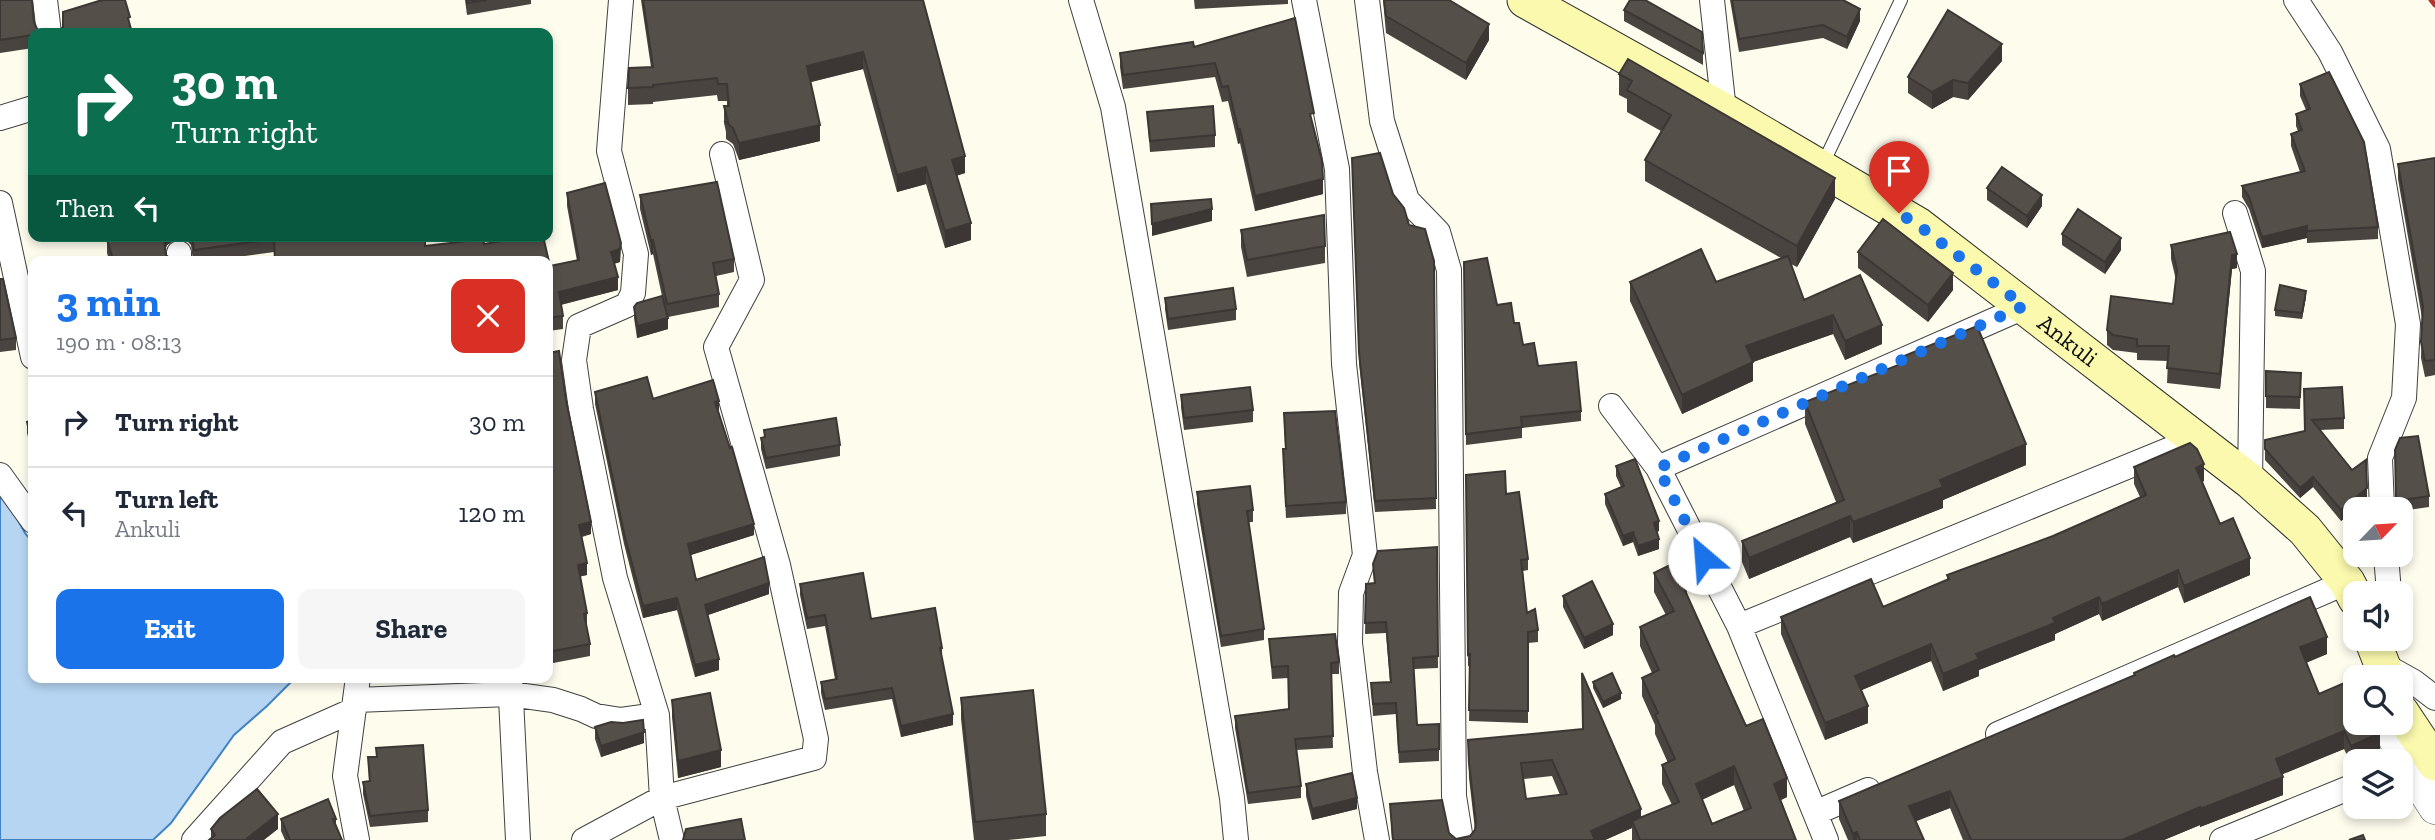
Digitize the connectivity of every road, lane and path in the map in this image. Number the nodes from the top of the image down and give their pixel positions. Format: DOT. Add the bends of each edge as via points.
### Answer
graph roads {
  1 [pos="45,0"];
  2 [pos="621,0"];
  3 [pos="1081,0"];
  4 [pos="1304,0"];
  5 [pos="1367,0"];
  6 [pos="1525,0"];
  7 [pos="1712,0"];
  8 [pos="1901,0"];
  9 [pos="2296,0"];
  10 [pos="48,28"];
  11 [pos="28,110"];
  12 [pos="1724,111"];
  13 [pos="0,118"];
  14 [pos="722,153"];
  15 [pos="1821,168"];
  16 [pos="0,203"];
  17 [pos="2235,213"];
  18 [pos="2024,306"];
  19 [pos="28,334"];
  20 [pos="1611,406"];
  21 [pos="2195,439"];
  22 [pos="1658,468"];
  23 [pos="0,475"];
  24 [pos="2250,481"];
  25 [pos="2382,497"];
  26 [pos="28,514"];
  27 [pos="2344,581"];
  28 [pos="2343,593"];
  29 [pos="1739,626"];
  30 [pos="2379,657"];
  31 [pos="510,685"];
  32 [pos="356,696"];
  33 [pos="2435,698"];
  34 [pos="657,715"];
  35 [pos="2394,735"];
  36 [pos="2407,735"];
  37 [pos="1979,741"];
  38 [pos="2414,764"];
  39 [pos="1891,780"];
  40 [pos="2343,790"];
  41 [pos="662,798"];
  42 [pos="2435,807"];
  43 [pos="1815,813"];
  44 [pos="194,840"];
  45 [pos="357,840"];
  46 [pos="518,840"];
  47 [pos="584,840"];
  48 [pos="671,840"];
  49 [pos="1236,840"];
  50 [pos="1377,840"];
  51 [pos="1461,840"];
  52 [pos="1826,840"];
  53 [pos="2222,840"];
  1 -- 10 [label="street"];
  2 -- 34 [label="street" via="609,151 636,254 633,293 627,305 579,326 574,360 615,578"];
  3 -- 49 [label="street" via="1113,107"];
  4 -- 50 [label="street" via="1337,169 1345,364 1365,555 1351,593 1350,643"];
  5 -- 51 [label="street" via="1382,121 1406,200 1438,232 1449,270 1454,796"];
  6 -- 12 [label="main road, Ankuli"];
  7 -- 12 [label="street"];
  8 -- 15 [label="lane"];
  9 -- 25 [label="street" via="2330,51 2378,149 2408,324 2404,398 2380,458"];
  11 -- 13 [label="street"];
  12 -- 15 [label="main road, Ankuli"];
  14 -- 41 [label="street" via="752,280 716,347 778,565 816,739 814,758"];
  15 -- 18 [label="main road, Ankuli" via="1918,225"];
  16 -- 19 [label="street"];
  17 -- 24 [label="street" via="2253,271"];
  18 -- 21 [label="main road, Ankuli"];
  18 -- 22 [label="street"];
  20 -- 22 [label="street"];
  21 -- 24 [label="main road, Ankuli"];
  21 -- 29 [label="street"];
  22 -- 29 [label="street"];
  23 -- 26 [label="street"];
  24 -- 27 [label="main road, Ankuli" via="2305,530"];
  28 -- 37 [label="street"];
  29 -- 43 [label="street"];
  30 -- 33 [label="street"];
  31 -- 32 [label="street"];
  31 -- 34 [label="street" via="596,716 621,720"];
  31 -- 46 [label="street"];
  32 -- 44 [label="street" via="282,742"];
  32 -- 45 [label="street" via="345,776"];
  34 -- 41 [label="street"];
  35 -- 38 [label="street"];
  36 -- 38 [label="main road"];
  38 -- 42 [label="street"];
  39 -- 43 [label="street"];
  40 -- 53 [label="street"];
  41 -- 47 [label="street"];
  41 -- 48 [label="street"];
  43 -- 52 [label="street"];
}
